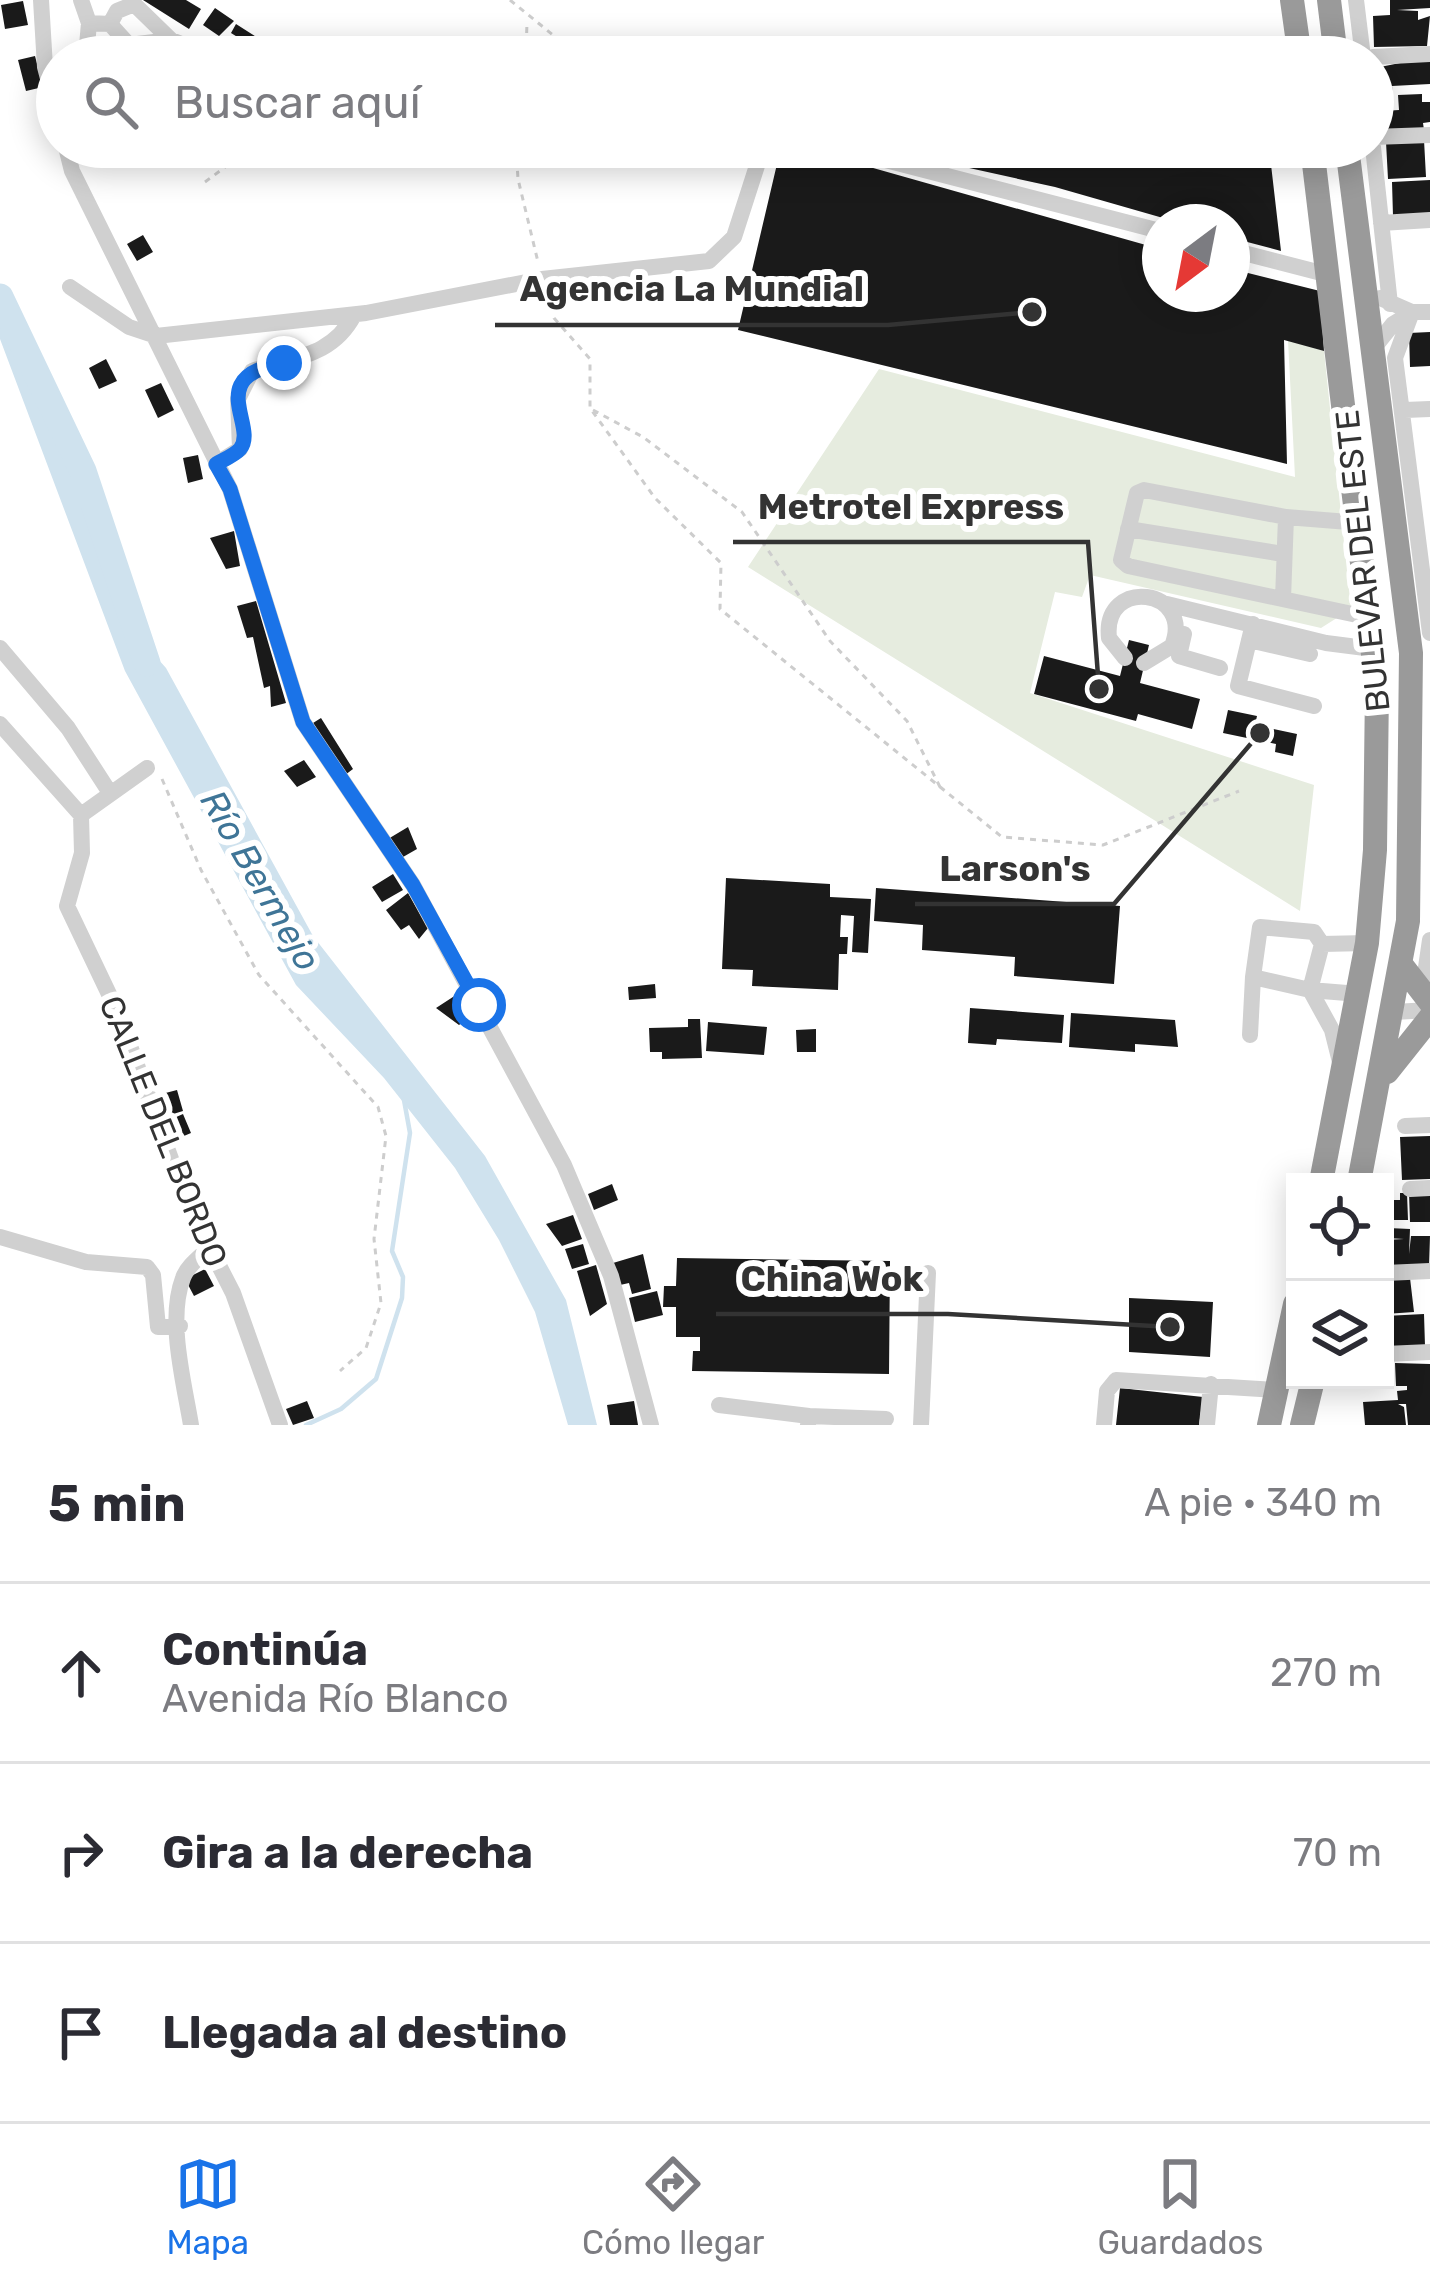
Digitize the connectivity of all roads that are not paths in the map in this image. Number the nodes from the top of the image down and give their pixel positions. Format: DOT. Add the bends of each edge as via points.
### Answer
graph roads {
  1 [pos="41,0"];
  2 [pos="82,0"];
  3 [pos="1292,0"];
  4 [pos="1329,0"];
  5 [pos="1357,0"];
  6 [pos="89,23"];
  7 [pos="110,24"];
  8 [pos="43,36"];
  9 [pos="88,36"];
  10 [pos="118,36"];
  11 [pos="167,36"];
  12 [pos="1297,36"];
  13 [pos="1333,36"];
  14 [pos="1361,36"];
  15 [pos="1430,54"];
  16 [pos="1394,56"];
  17 [pos="1430,135"];
  18 [pos="1394,136"];
  19 [pos="72,168"];
  20 [pos="756,168"];
  21 [pos="916,168"];
  22 [pos="1315,168"];
  23 [pos="1350,168"];
  24 [pos="1374,168"];
  25 [pos="1430,220"];
  26 [pos="1381,223"];
  27 [pos="1142,226"];
  28 [pos="1250,255"];
  29 [pos="1329,275"];
  30 [pos="70,287"];
  31 [pos="1365,290"];
  32 [pos="1390,304"];
  33 [pos="1421,312"];
  34 [pos="354,315"];
  35 [pos="156,337"];
  36 [pos="1372,349"];
  37 [pos="1430,409"];
  38 [pos="1405,410"];
  39 [pos="216,464"];
  40 [pos="1421,491"];
  41 [pos="1286,517"];
  42 [pos="1361,523"];
  43 [pos="1128,529"];
  44 [pos="1283,554"];
  45 [pos="1426,575"];
  46 [pos="1283,599"];
  47 [pos="1167,604"];
  48 [pos="1189,610"];
  49 [pos="1370,618"];
  50 [pos="1251,632"];
  51 [pos="1430,634"];
  52 [pos="0,648"];
  53 [pos="1373,649"];
  54 [pos="1310,654"];
  55 [pos="1125,658"];
  56 [pos="1144,663"];
  57 [pos="1220,668"];
  58 [pos="1314,706"];
  59 [pos="0,724"];
  60 [pos="147,768"];
  61 [pos="110,793"];
  62 [pos="81,815"];
  63 [pos="1430,940"];
  64 [pos="1322,944"];
  65 [pos="1367,944"];
  66 [pos="1403,968"];
  67 [pos="1253,977"];
  68 [pos="1310,990"];
  69 [pos="1358,994"];
  70 [pos="1428,1006"];
  71 [pos="1394,1012"];
  72 [pos="1250,1035"];
  73 [pos="1344,1078"];
  74 [pos="1380,1084"];
  75 [pos="1430,1125"];
  76 [pos="1405,1126"];
  77 [pos="1323,1173"];
  78 [pos="1361,1173"];
  79 [pos="1430,1188"];
  80 [pos="1410,1189"];
  81 [pos="0,1237"];
  82 [pos="208,1248"];
  83 [pos="1430,1271"];
  84 [pos="928,1273"];
  85 [pos="1394,1273"];
  86 [pos="180,1327"];
  87 [pos="1286,1345"];
  88 [pos="1430,1352"];
  89 [pos="1394,1354"];
  90 [pos="1211,1384"];
  91 [pos="1311,1389"];
  92 [pos="1276,1390"];
  93 [pos="719,1405"];
  94 [pos="886,1419"];
  95 [pos="808,1420"];
  96 [pos="191,1425"];
  97 [pos="280,1425"];
  98 [pos="651,1425"];
  99 [pos="921,1425"];
  100 [pos="1104,1425"];
  101 [pos="1207,1425"];
  102 [pos="1269,1425"];
  103 [pos="1302,1425"];
  1 -- 8 [label="street"];
  2 -- 6 [label="street"];
  3 -- 12 [label="highway"];
  4 -- 13 [label="highway"];
  5 -- 14 [label="street"];
  6 -- 7 [label="street"];
  6 -- 9 [label="street"];
  7 -- 10 [label="street"];
  7 -- 11 [label="street" via="134,4"];
  15 -- 16 [label="street"];
  17 -- 18 [label="street"];
  19 -- 35 [label="street"];
  20 -- 34 [label="street" via="734,237 709,261 542,279"];
  21 -- 27 [label="street"];
  22 -- 29 [label="highway, BULEVAR DEL ESTE"];
  23 -- 31 [label="highway, BULEVAR DEL ESTE"];
  24 -- 26 [label="street"];
  25 -- 26 [label="street"];
  26 -- 32 [label="street"];
  28 -- 29 [label="street"];
  29 -- 42 [label="highway, BULEVAR DEL ESTE"];
  30 -- 35 [label="street"];
  31 -- 32 [label="street"];
  31 -- 36 [label="highway, BULEVAR DEL ESTE"];
  32 -- 33 [label="street"];
  33 -- 36 [label="street" via="1393,324"];
  33 -- 38 [label="street" via="1395,358"];
  34 -- 35 [label="street"];
  34 -- 39 [label="street" via="335,342 252,371 238,399 244,440"];
  35 -- 39 [label="street"];
  36 -- 66 [label="highway, BULEVAR DEL ESTE" via="1412,653"];
  37 -- 38 [label="street"];
  38 -- 40 [label="street"];
  39 -- 98 [label="street" via="303,722 413,885 564,1166 610,1276"];
  40 -- 45 [label="street"];
  41 -- 42 [label="street"];
  41 -- 43 [label="street" via="1144,490"];
  41 -- 44 [label="street"];
  42 -- 49 [label="highway, BULEVAR DEL ESTE"];
  43 -- 44 [label="street"];
  43 -- 46 [label="street" via="1121,560 1128,566"];
  44 -- 46 [label="street"];
  45 -- 51 [label="street"];
  46 -- 49 [label="street"];
  47 -- 48 [label="street"];
  47 -- 55 [label="street" via="1147,594 1116,606 1109,638"];
  47 -- 56 [label="street" via="1176,636 1165,655"];
  48 -- 50 [label="street"];
  48 -- 57 [label="street" via="1179,656"];
  49 -- 53 [label="highway, BULEVAR DEL ESTE"];
  50 -- 53 [label="street"];
  50 -- 54 [label="street"];
  50 -- 58 [label="street" via="1238,686"];
  52 -- 61 [label="street"];
  53 -- 65 [label="highway, BULEVAR DEL ESTE" via="1376,850"];
  59 -- 62 [label="street"];
  60 -- 61 [label="street"];
  61 -- 62 [label="street"];
  62 -- 82 [label="street, CALLE DEL BORDO" via="82,854 67,906 118,1013"];
  63 -- 70 [label="street"];
  64 -- 65 [label="street"];
  64 -- 67 [label="street" via="1314,932 1260,926"];
  64 -- 68 [label="street"];
  65 -- 69 [label="highway, BULEVAR DEL ESTE"];
  66 -- 70 [label="highway"];
  66 -- 71 [label="highway, BULEVAR DEL ESTE"];
  67 -- 68 [label="street"];
  67 -- 72 [label="street"];
  68 -- 69 [label="street"];
  68 -- 73 [label="street" via="1332,1030"];
  69 -- 73 [label="highway, BULEVAR DEL ESTE"];
  70 -- 71 [label="street"];
  70 -- 74 [label="highway"];
  71 -- 74 [label="highway, BULEVAR DEL ESTE"];
  73 -- 77 [label="highway, BULEVAR DEL ESTE"];
  74 -- 78 [label="highway, BULEVAR DEL ESTE"];
  75 -- 76 [label="street"];
  79 -- 80 [label="street"];
  81 -- 86 [label="street" via="86,1262 147,1267 158,1327"];
  82 -- 86 [label="street" via="182,1278"];
  82 -- 97 [label="street, CALLE DEL BORDO" via="233,1293"];
  83 -- 85 [label="street"];
  84 -- 99 [label="street"];
  86 -- 96 [label="street"];
  87 -- 92 [label="highway"];
  88 -- 89 [label="street"];
  90 -- 92 [label="street"];
  90 -- 100 [label="street" via="1116,1380"];
  90 -- 101 [label="street"];
  91 -- 103 [label="highway"];
  92 -- 102 [label="highway"];
  93 -- 95 [label="street"];
  94 -- 95 [label="street"];
}
